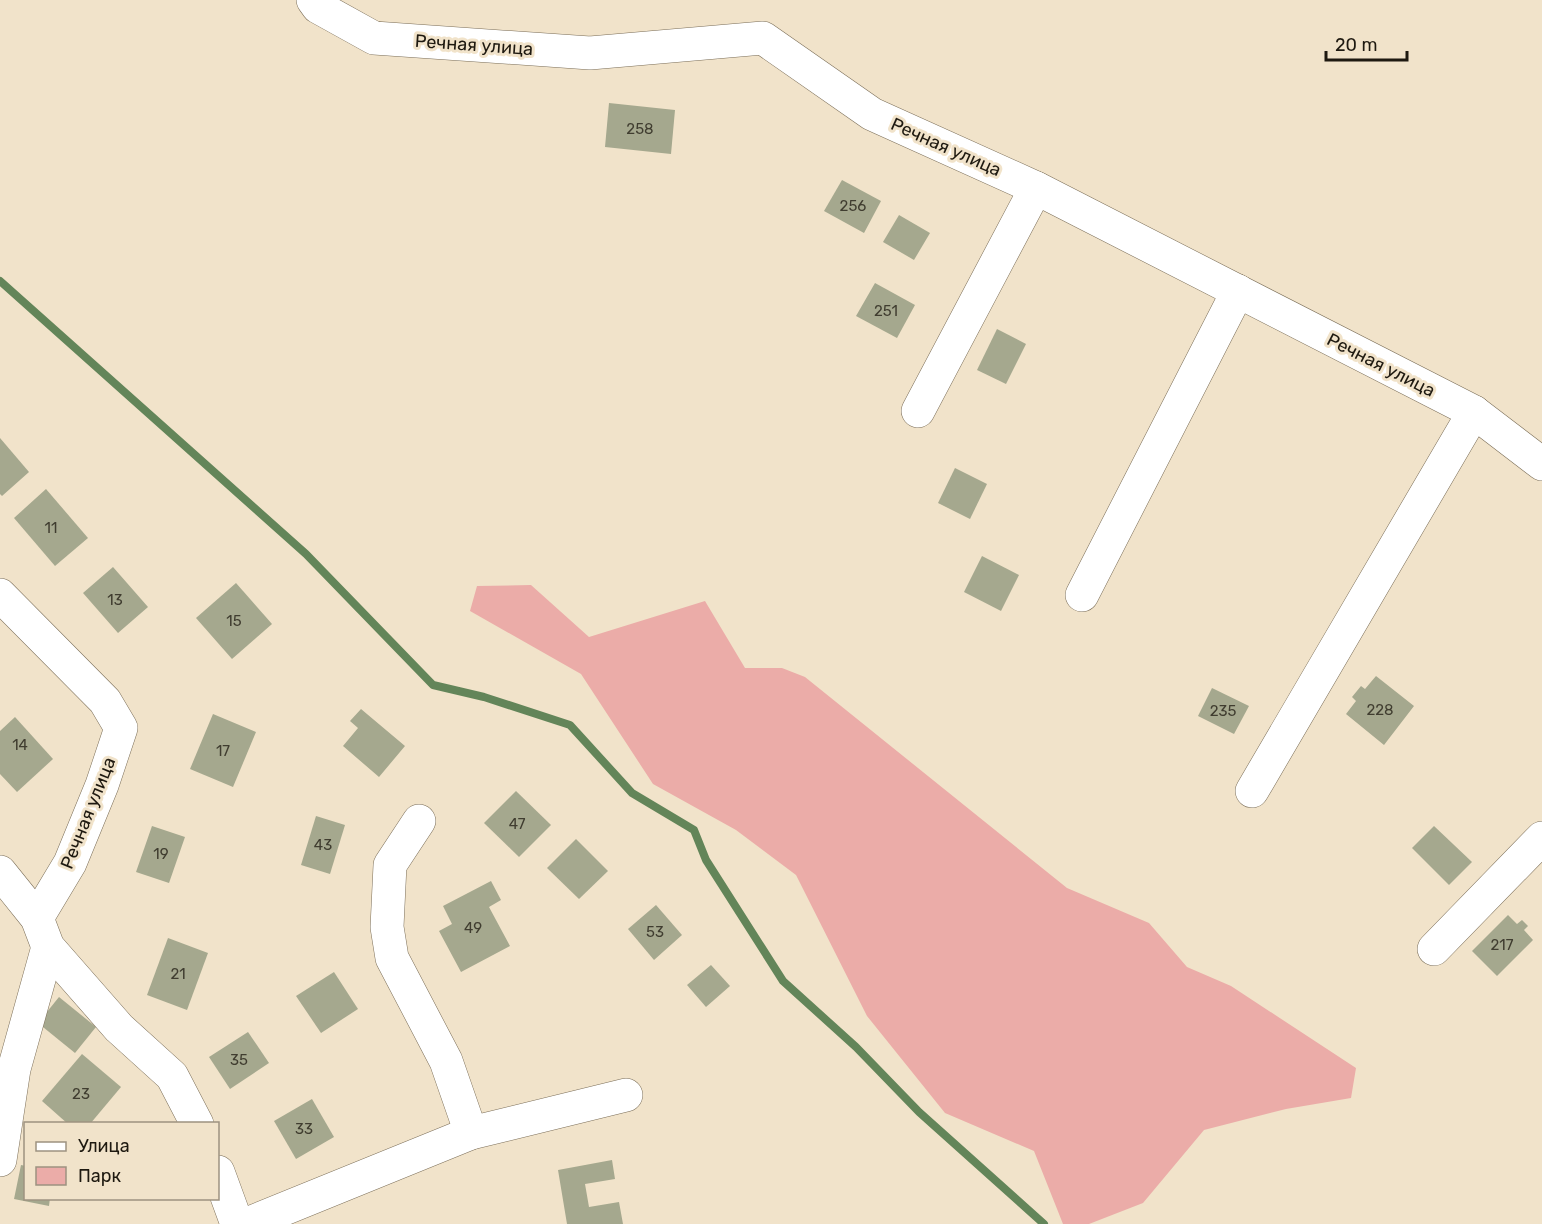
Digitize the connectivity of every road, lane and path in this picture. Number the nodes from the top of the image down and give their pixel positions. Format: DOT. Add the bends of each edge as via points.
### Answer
graph roads {
  1 [pos="314,0"];
  2 [pos="1036,188"];
  3 [pos="1238,291"];
  4 [pos="918,411"];
  5 [pos="1474,412"];
  6 [pos="1542,465"];
  7 [pos="0,595"];
  8 [pos="1082,595"];
  9 [pos="1252,791"];
  10 [pos="419,821"];
  11 [pos="1542,838"];
  12 [pos="0,872"];
  13 [pos="43,932"];
  14 [pos="1434,949"];
  15 [pos="626,1095"];
  16 [pos="196,1122"];
  17 [pos="471,1133"];
  18 [pos="0,1160"];
  19 [pos="219,1175"];
  20 [pos="237,1224"];
  21 [pos="247,1224"];
  1 -- 2 [label="street, Речная улица" via="318,7 374,38 590,53 763,38 872,114"];
  2 -- 3 [label="street, Речная улица"];
  2 -- 4 [label="street"];
  3 -- 5 [label="street, Речная улица"];
  3 -- 8 [label="street"];
  5 -- 6 [label="street, Речная улица"];
  5 -- 9 [label="street"];
  7 -- 13 [label="street, Речная улица" via="105,700 121,728"];
  10 -- 17 [label="street" via="390,865 387,927 392,958 446,1060"];
  11 -- 14 [label="street"];
  12 -- 13 [label="street"];
  13 -- 16 [label="street" via="119,1028 172,1076"];
  13 -- 18 [label="street" via="14,1069"];
  15 -- 17 [label="street"];
  17 -- 21 [label="street"];
  19 -- 20 [label="street"];
}
